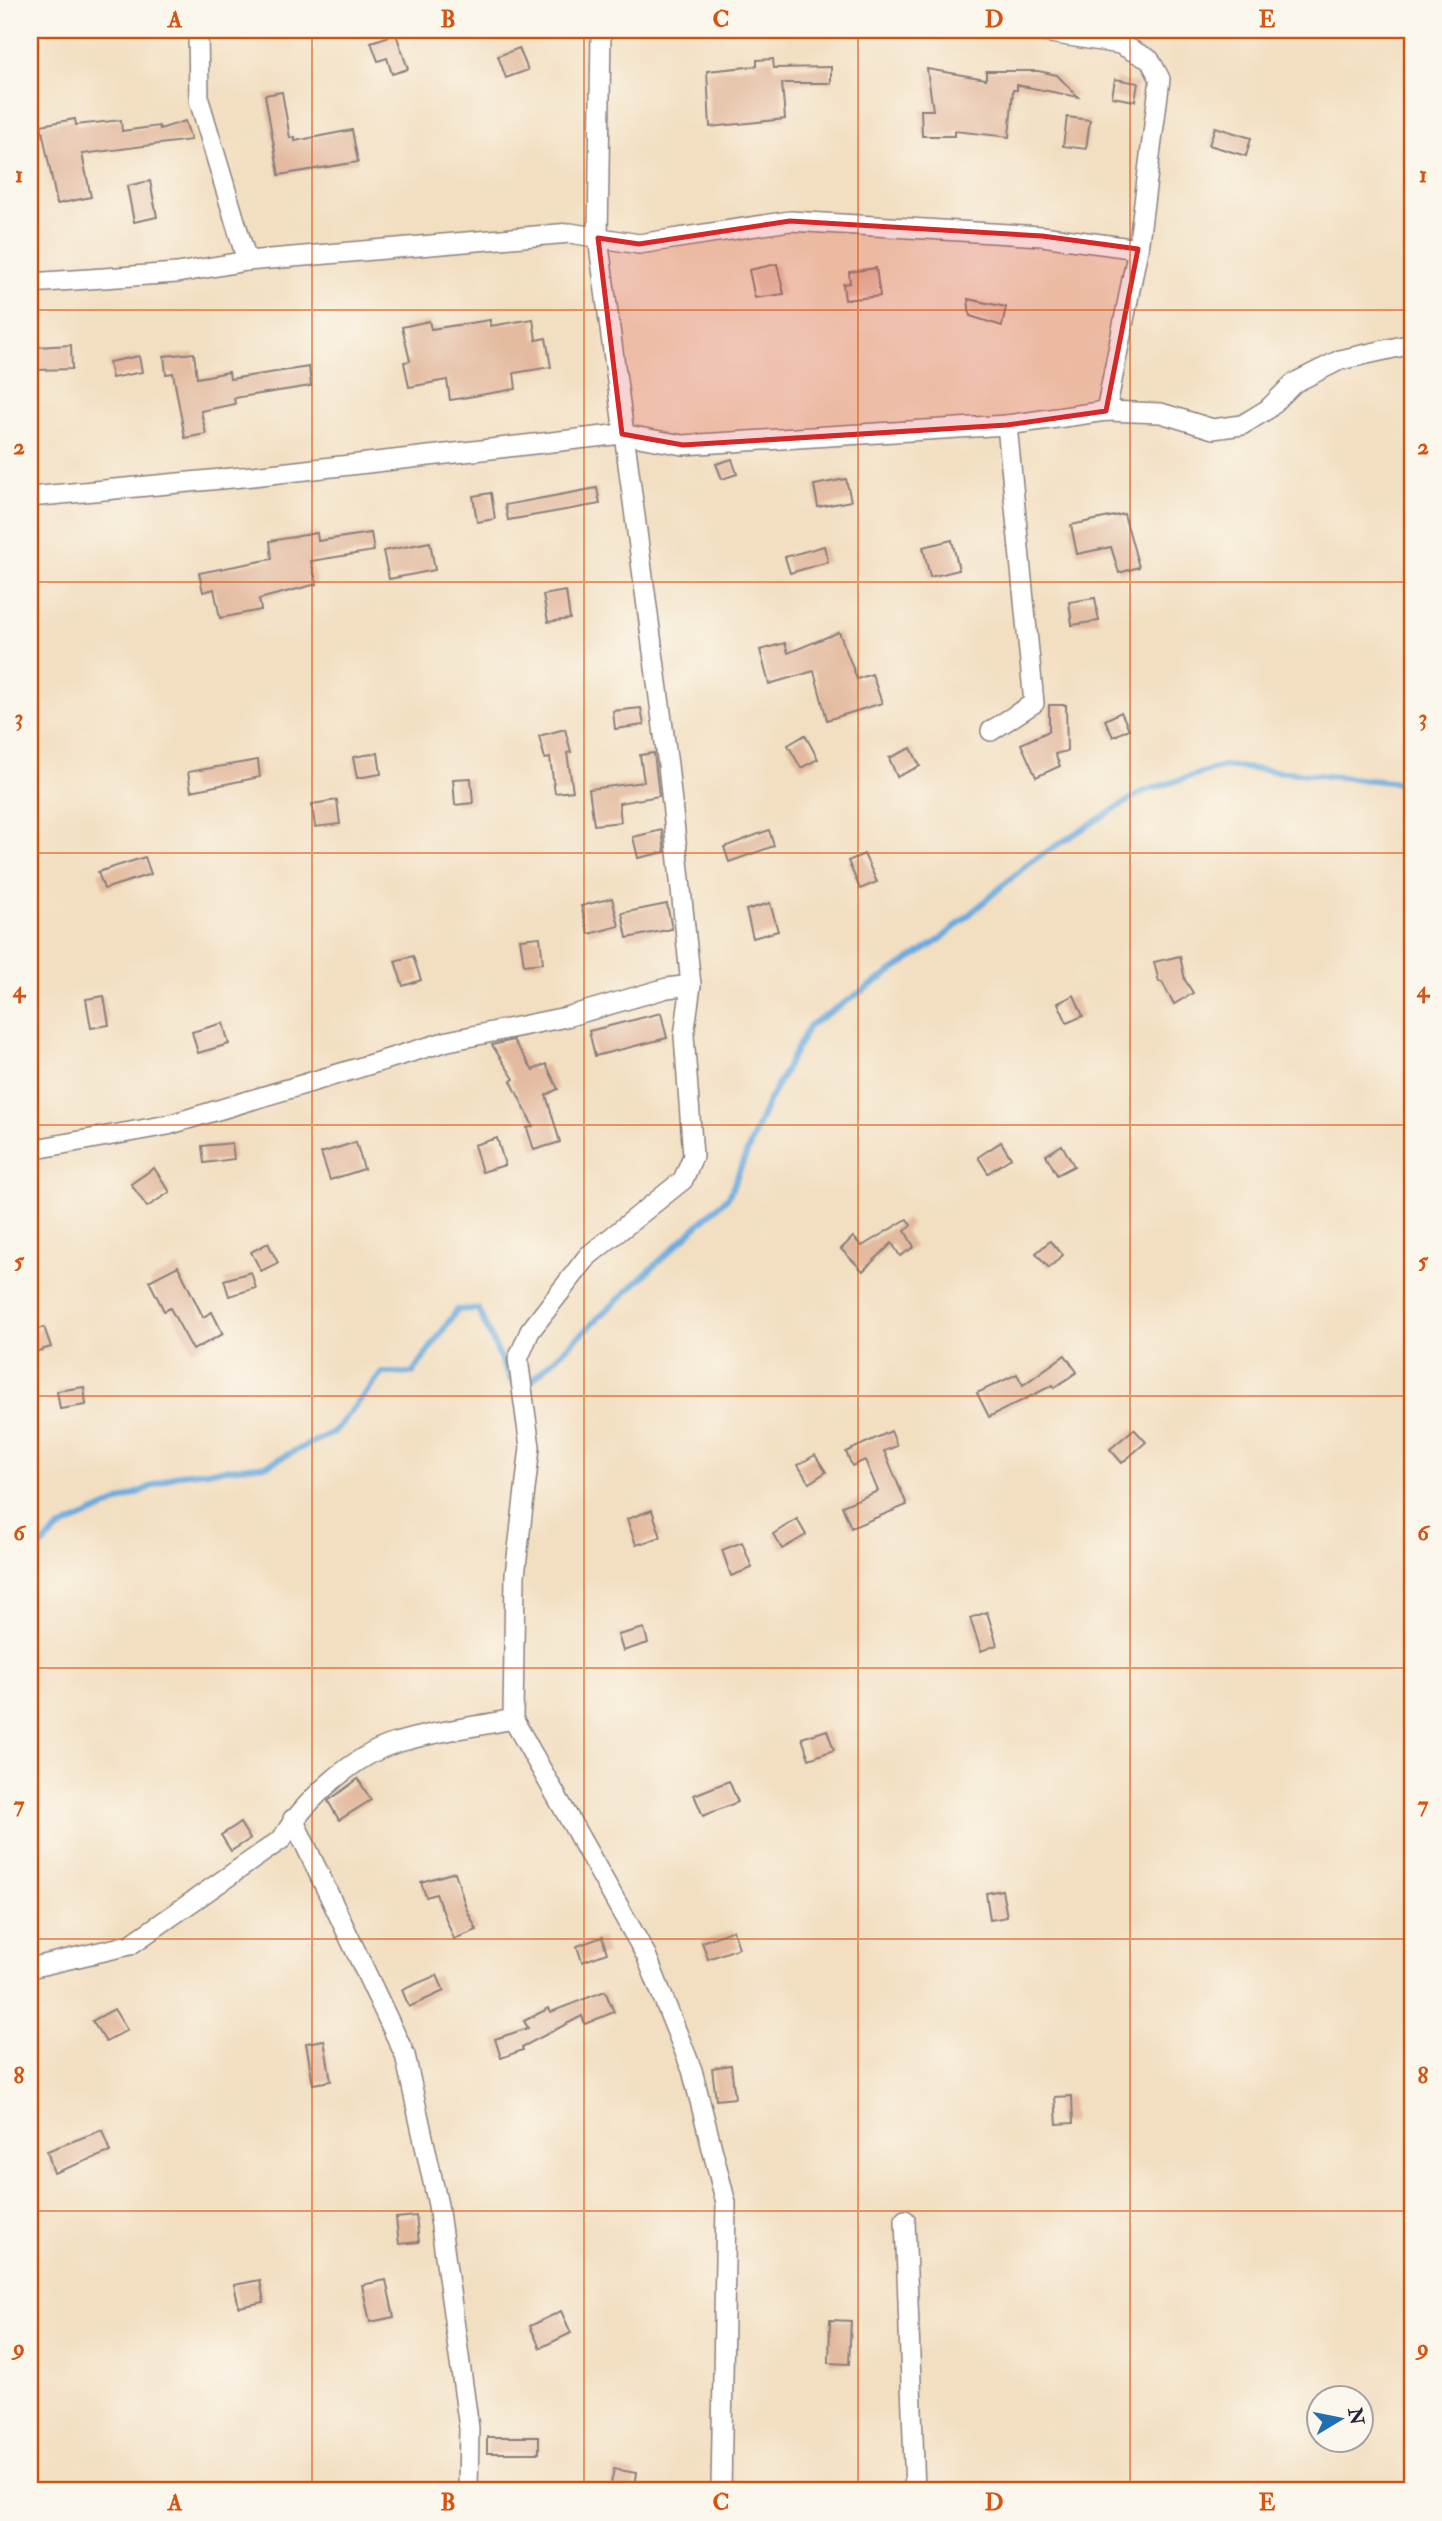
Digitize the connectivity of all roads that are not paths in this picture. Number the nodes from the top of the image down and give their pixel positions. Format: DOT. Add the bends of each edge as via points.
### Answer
graph roads {
  1 [pos="198,30"];
  2 [pos="601,30"];
  3 [pos="1031,30"];
  4 [pos="598,239"];
  5 [pos="1138,249"];
  6 [pos="247,261"];
  7 [pos="30,283"];
  8 [pos="1412,344"];
  9 [pos="1107,411"];
  10 [pos="1007,425"];
  11 [pos="622,434"];
  12 [pos="30,497"];
  13 [pos="991,731"];
  14 [pos="691,985"];
  15 [pos="30,1150"];
  16 [pos="513,1719"];
  17 [pos="293,1819"];
  18 [pos="30,1968"];
  19 [pos="905,2220"];
  20 [pos="468,2491"];
  21 [pos="721,2491"];
  22 [pos="915,2491"];
  1 -- 6 [label="street" via="199,100"];
  2 -- 4 [label="street"];
  3 -- 5 [label="street" via="1119,44 1150,60 1160,79"];
  4 -- 5 [label="street" via="639,244 790,221 1042,236"];
  4 -- 6 [label="street" via="570,233"];
  4 -- 11 [label="street"];
  5 -- 9 [label="street"];
  6 -- 7 [label="street" via="177,273"];
  8 -- 9 [label="street" via="1340,359 1294,383 1268,409 1242,425 1213,429 1161,413"];
  9 -- 10 [label="street"];
  10 -- 11 [label="street" via="683,445"];
  10 -- 13 [label="street" via="1034,703"];
  11 -- 12 [label="street"];
  11 -- 14 [label="street" via="668,765"];
  14 -- 15 [label="street" via="447,1041 168,1125"];
  14 -- 16 [label="street" via="684,1037 693,1156 683,1180 588,1256 530,1331 518,1359 530,1447 515,1575"];
  16 -- 17 [label="street" via="394,1743 337,1776"];
  16 -- 21 [label="street" via="646,1955 692,2070 726,2203"];
  17 -- 18 [label="street" via="282,1839 130,1945"];
  17 -- 20 [label="street" via="405,2055 438,2205 469,2428"];
  19 -- 22 [label="street"];
}
